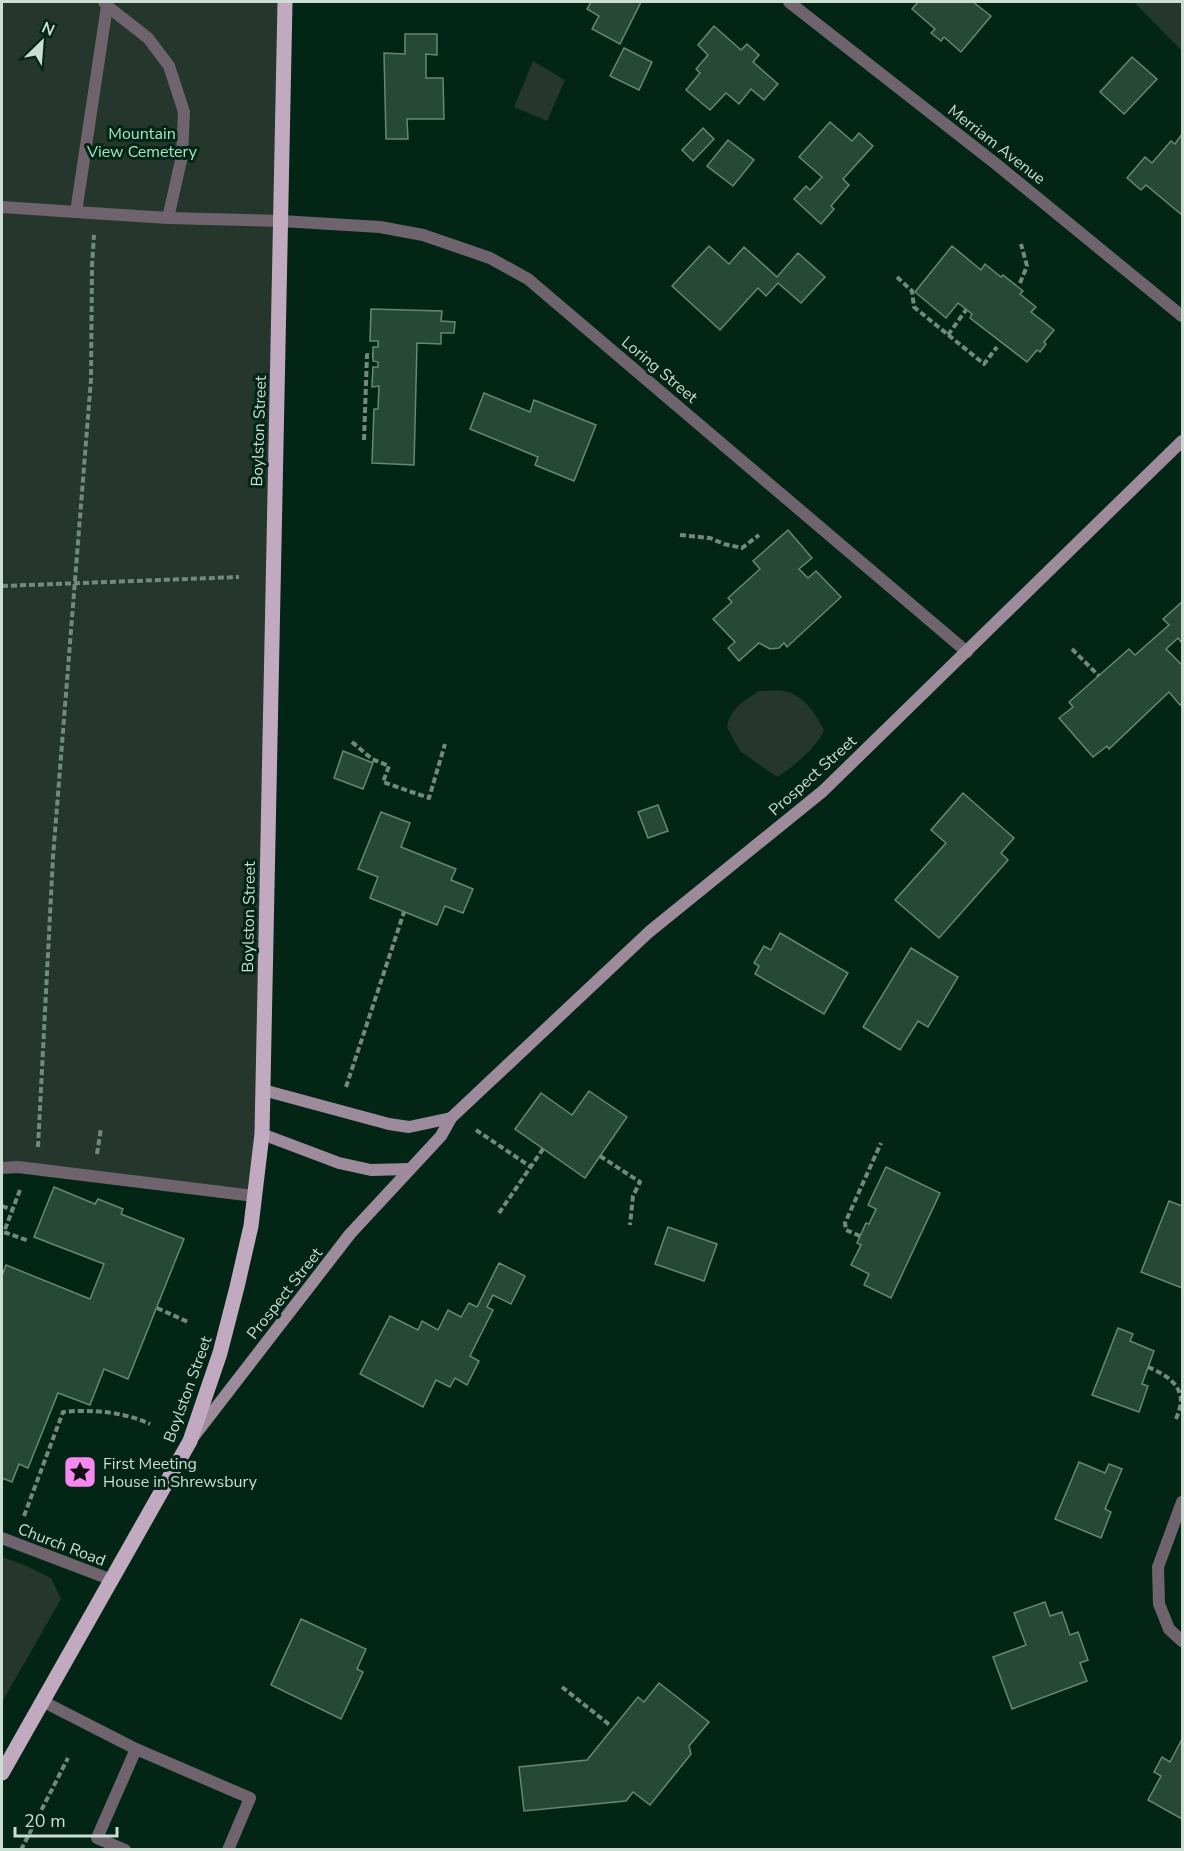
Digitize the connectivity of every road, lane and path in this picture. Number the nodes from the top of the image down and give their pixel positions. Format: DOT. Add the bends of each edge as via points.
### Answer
graph roads {
  1 [pos="285,2"];
  2 [pos="789,2"];
  3 [pos="105,4"];
  4 [pos="2,207"];
  5 [pos="76,212"];
  6 [pos="95,213"];
  7 [pos="168,218"];
  8 [pos="281,221"];
  9 [pos="1021,244"];
  10 [pos="897,277"];
  11 [pos="1020,283"];
  12 [pos="966,310"];
  13 [pos="1182,316"];
  14 [pos="948,334"];
  15 [pos="997,347"];
  16 [pos="373,355"];
  17 [pos="364,440"];
  18 [pos="1182,441"];
  19 [pos="680,535"];
  20 [pos="759,535"];
  21 [pos="239,577"];
  22 [pos="75,582"];
  23 [pos="2,586"];
  24 [pos="1072,649"];
  25 [pos="967,652"];
  26 [pos="1099,676"];
  27 [pos="352,742"];
  28 [pos="445,744"];
  29 [pos="404,912"];
  30 [pos="346,1087"];
  31 [pos="263,1090"];
  32 [pos="451,1118"];
  33 [pos="476,1130"];
  34 [pos="262,1134"];
  35 [pos="881,1143"];
  36 [pos="543,1149"];
  37 [pos="600,1156"];
  38 [pos="531,1167"];
  39 [pos="2,1168"];
  40 [pos="38,1169"];
  41 [pos="409,1169"];
  42 [pos="23,1184"];
  43 [pos="254,1196"];
  44 [pos="2,1206"];
  45 [pos="12,1210"];
  46 [pos="500,1213"];
  47 [pos="630,1225"];
  48 [pos="3,1232"];
  49 [pos="860,1236"];
  50 [pos="30,1241"];
  51 [pos="157,1308"];
  52 [pos="188,1322"];
  53 [pos="1148,1367"];
  54 [pos="1176,1419"];
  55 [pos="150,1424"];
  56 [pos="190,1442"];
  57 [pos="1182,1502"];
  58 [pos="24,1516"];
  59 [pos="2,1538"];
  60 [pos="112,1580"];
  61 [pos="1182,1641"];
  62 [pos="562,1687"];
  63 [pos="42,1701"];
  64 [pos="611,1726"];
  65 [pos="136,1749"];
  66 [pos="68,1758"];
  67 [pos="2,1773"];
  68 [pos="21,1850"];
  69 [pos="125,1850"];
  70 [pos="228,1850"];
  1 -- 8 [label="main road, Boylston Street"];
  2 -- 13 [label="street, Merriam Avenue"];
  3 -- 5 [label="street"];
  3 -- 7 [label="street" via="148,38 169,66 184,112 182,156"];
  4 -- 5 [label="street, Loring Street"];
  5 -- 6 [label="street, Loring Street"];
  6 -- 7 [label="street, Loring Street"];
  6 -- 22 [label="path" via="91,379"];
  7 -- 8 [label="street, Loring Street"];
  8 -- 25 [label="street, Loring Street" via="380,227 423,235 490,258 528,279"];
  8 -- 31 [label="main road, Boylston Street"];
  9 -- 11 [label="path" via="1027,266"];
  10 -- 14 [label="path" via="912,291 914,307"];
  12 -- 14 [label="path"];
  14 -- 15 [label="path" via="984,364"];
  16 -- 17 [label="path" via="367,355"];
  18 -- 25 [label="street, Prospect Street"];
  19 -- 20 [label="path" via="711,538 742,548"];
  21 -- 22 [label="path"];
  22 -- 23 [label="path"];
  22 -- 40 [label="path" via="53,857"];
  24 -- 26 [label="path"];
  25 -- 32 [label="street, Prospect Street" via="823,791 649,932"];
  27 -- 28 [label="path" via="372,759 389,766 383,782 429,798"];
  29 -- 30 [label="path"];
  31 -- 32 [label="street" via="388,1124 409,1126"];
  31 -- 34 [label="main road, Boylston Street"];
  32 -- 41 [label="street, Prospect Street" via="441,1136"];
  33 -- 38 [label="path"];
  34 -- 41 [label="street" via="339,1163 371,1170"];
  34 -- 43 [label="main road, Boylston Street"];
  35 -- 49 [label="path" via="845,1223 846,1230"];
  36 -- 38 [label="path"];
  37 -- 47 [label="path" via="640,1182 633,1196"];
  38 -- 46 [label="path"];
  39 -- 40 [label="street"];
  40 -- 43 [label="street"];
  41 -- 56 [label="street, Prospect Street" via="350,1234"];
  42 -- 45 [label="path"];
  43 -- 56 [label="main road, Boylston Street" via="251,1226 225,1334"];
  44 -- 45 [label="path"];
  45 -- 48 [label="path"];
  48 -- 50 [label="path"];
  51 -- 52 [label="path"];
  53 -- 54 [label="path" via="1167,1375 1177,1388 1181,1400"];
  55 -- 58 [label="path" via="136,1418 82,1410 63,1412"];
  56 -- 60 [label="main road, Boylston Street"];
  57 -- 61 [label="street" via="1158,1567 1159,1604 1169,1629"];
  59 -- 60 [label="street, Church Road"];
  60 -- 63 [label="main road, Boylston Street"];
  62 -- 64 [label="path"];
  63 -- 65 [label="street"];
  63 -- 67 [label="main road, Boylston Street"];
  65 -- 69 [label="street" via="98,1838"];
  65 -- 70 [label="street" via="250,1798"];
  66 -- 68 [label="path"];
}
